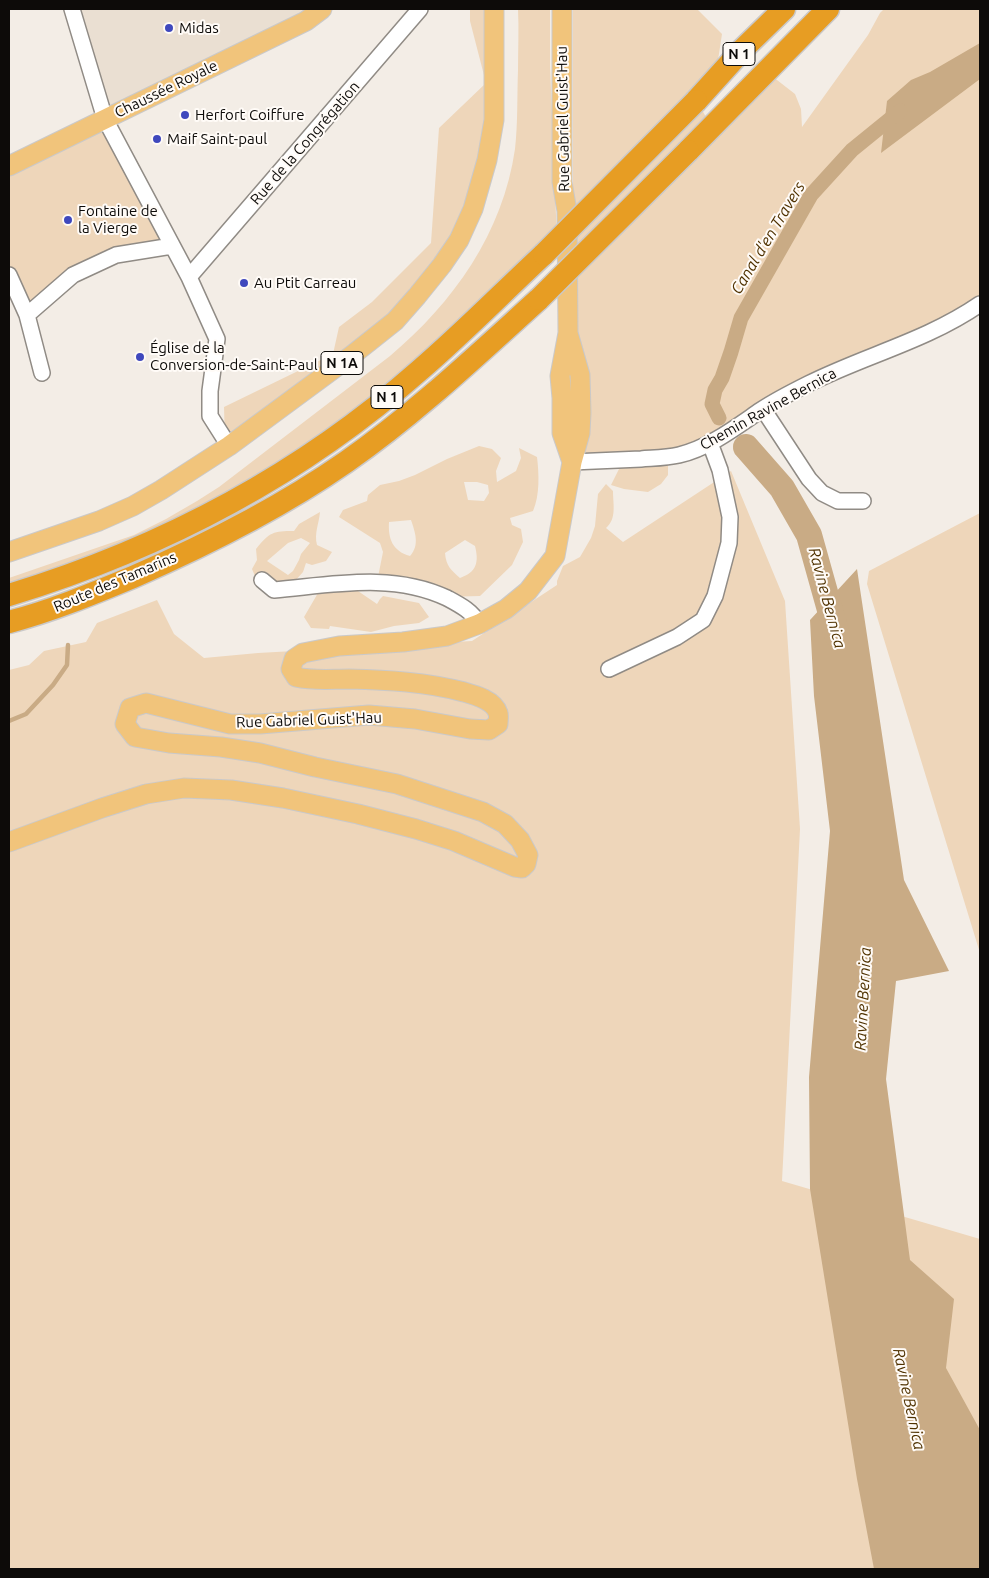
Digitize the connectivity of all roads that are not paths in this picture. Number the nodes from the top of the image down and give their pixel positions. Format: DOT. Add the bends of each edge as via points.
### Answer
graph roads {
  1 [pos="72,9"];
  2 [pos="322,9"];
  3 [pos="420,9"];
  4 [pos="494,9"];
  5 [pos="562,9"];
  6 [pos="574,9"];
  7 [pos="784,9"];
  8 [pos="828,9"];
  9 [pos="105,119"];
  10 [pos="9,166"];
  11 [pos="567,211"];
  12 [pos="172,246"];
  13 [pos="9,275"];
  14 [pos="189,277"];
  15 [pos="980,304"];
  16 [pos="27,316"];
  17 [pos="568,333"];
  18 [pos="42,374"];
  19 [pos="763,409"];
  20 [pos="227,443"];
  21 [pos="710,443"];
  22 [pos="572,462"];
  23 [pos="862,501"];
  24 [pos="9,552"];
  25 [pos="262,580"];
  26 [pos="9,596"];
  27 [pos="9,622"];
  28 [pos="479,624"];
  29 [pos="608,669"];
  30 [pos="9,842"];
  1 -- 9 [label="street"];
  2 -- 9 [label="main road, Chaussée Royale" via="306,21"];
  3 -- 14 [label="street, Rue de la Congrégation"];
  4 -- 20 [label="main road, N 1A" via="494,120 473,209 459,240 395,321"];
  5 -- 11 [label="main road, Rue Gabriel Guist'Hau" via="562,182"];
  6 -- 11 [label="main road, Rue Gabriel Guist'Hau" via="573,177"];
  7 -- 26 [label="highway, Route des Tamarins / N 1, bridge" via="544,254 420,370 371,410 314,452 210,514 118,557"];
  8 -- 27 [label="highway, Route des Tamarins / N 1, bridge" via="539,299 404,419 297,495 220,536 99,591"];
  9 -- 10 [label="main road, Chaussée Royale"];
  9 -- 12 [label="street"];
  11 -- 17 [label="main road"];
  12 -- 14 [label="street"];
  12 -- 16 [label="street" via="116,255 73,276"];
  13 -- 16 [label="street"];
  14 -- 20 [label="street" via="217,339 210,416"];
  15 -- 19 [label="street, Chemin Ravine Bernica" via="929,334 807,384"];
  16 -- 18 [label="street"];
  17 -- 22 [label="main road, Rue Gabriel Guist'Hau" via="560,376 562,433"];
  17 -- 22 [label="main road" via="580,375 580,433"];
  19 -- 21 [label="street, Chemin Ravine Bernica"];
  19 -- 23 [label="street" via="822,493 838,501"];
  20 -- 24 [label="main road, N 1A" via="133,506 99,522"];
  21 -- 22 [label="street, Chemin Ravine Bernica" via="677,456"];
  21 -- 29 [label="street" via="720,470 730,517 730,543 715,596 703,620 677,637"];
  22 -- 28 [label="main road, Rue Gabriel Guist'Hau" via="555,556 528,591 506,609"];
  25 -- 28 [label="street" via="274,590 345,583 405,585 436,593 460,604 475,616"];
  28 -- 30 [label="main road, Rue Gabriel Guist'Hau" via="447,636 339,646 304,653 294,659 291,669 296,677 309,680 408,682 477,695 494,705 499,714 498,724 489,730 369,715 230,724 146,703 130,708 125,724 135,737 260,753 397,784 483,812 505,824 520,840 528,855 522,868 454,841 392,822 231,790 184,788 146,794"];
}
